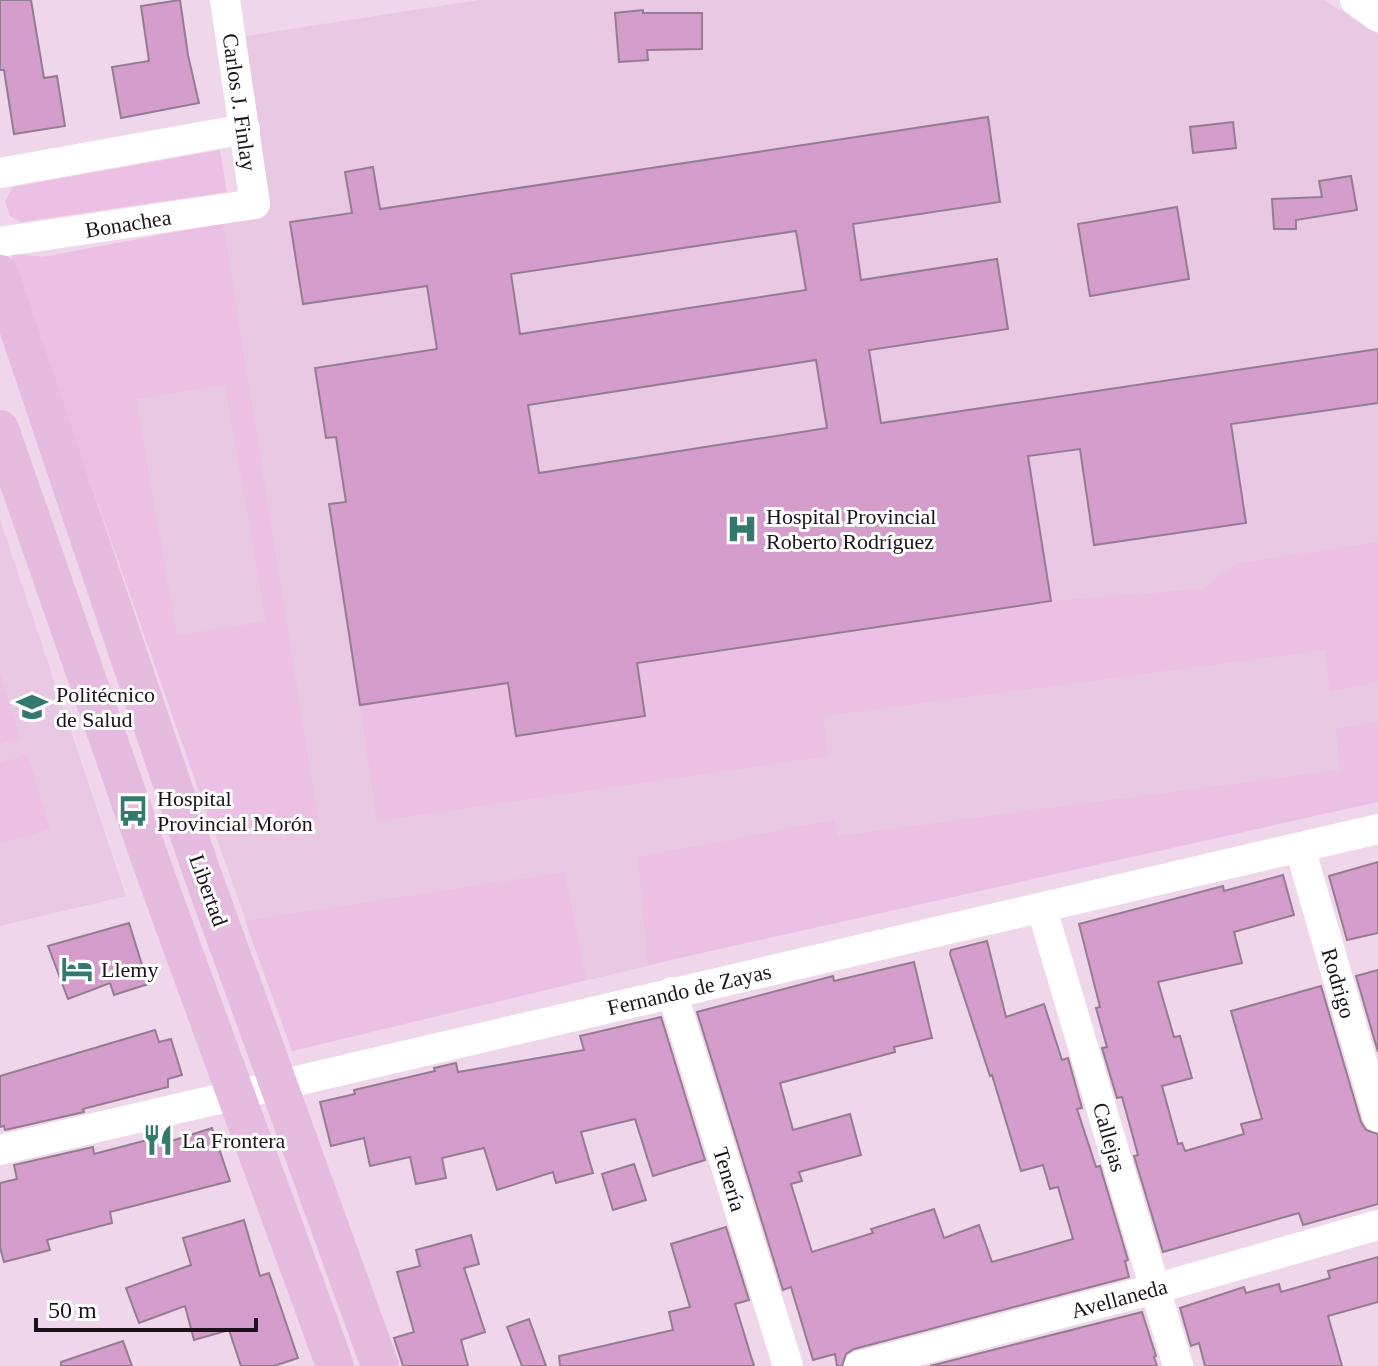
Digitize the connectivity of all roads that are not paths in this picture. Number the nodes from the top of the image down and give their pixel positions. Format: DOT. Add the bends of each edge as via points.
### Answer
graph roads {
  1 [pos="225,0"];
  2 [pos="1355,0"];
  3 [pos="1378,17"];
  4 [pos="245,129"];
  5 [pos="0,173"];
  6 [pos="255,204"];
  7 [pos="0,242"];
  8 [pos="0,274"];
  9 [pos="0,429"];
  10 [pos="1378,829"];
  11 [pos="1300,848"];
  12 [pos="1042,909"];
  13 [pos="672,992"];
  14 [pos="278,1084"];
  15 [pos="237,1095"];
  16 [pos="1378,1117"];
  17 [pos="0,1150"];
  18 [pos="1378,1225"];
  19 [pos="1154,1289"];
  20 [pos="335,1366"];
  21 [pos="380,1366"];
  22 [pos="788,1366"];
  23 [pos="859,1366"];
  24 [pos="1178,1366"];
  1 -- 4 [label="street, Carlos J. Finlay"];
  2 -- 3 [label="street"];
  4 -- 5 [label="street"];
  4 -- 6 [label="street, Carlos J. Finlay"];
  6 -- 7 [label="street, Bonachea"];
  8 -- 14 [label="main road, Libertad"];
  9 -- 15 [label="main road, Libertad"];
  10 -- 11 [label="street, Fernando de Zayas"];
  11 -- 12 [label="street, Fernando de Zayas"];
  11 -- 16 [label="street, Rodrigo"];
  12 -- 13 [label="street, Fernando de Zayas"];
  12 -- 19 [label="street, Callejas"];
  13 -- 14 [label="street, Fernando de Zayas"];
  13 -- 22 [label="street, Tenería"];
  14 -- 15 [label="street, Fernando de Zayas"];
  14 -- 21 [label="main road, Libertad"];
  15 -- 17 [label="street, Fernando de Zayas"];
  15 -- 20 [label="main road, Libertad"];
  18 -- 19 [label="street, Avellaneda"];
  19 -- 23 [label="street, Avellaneda"];
  19 -- 24 [label="street, Callejas"];
}
